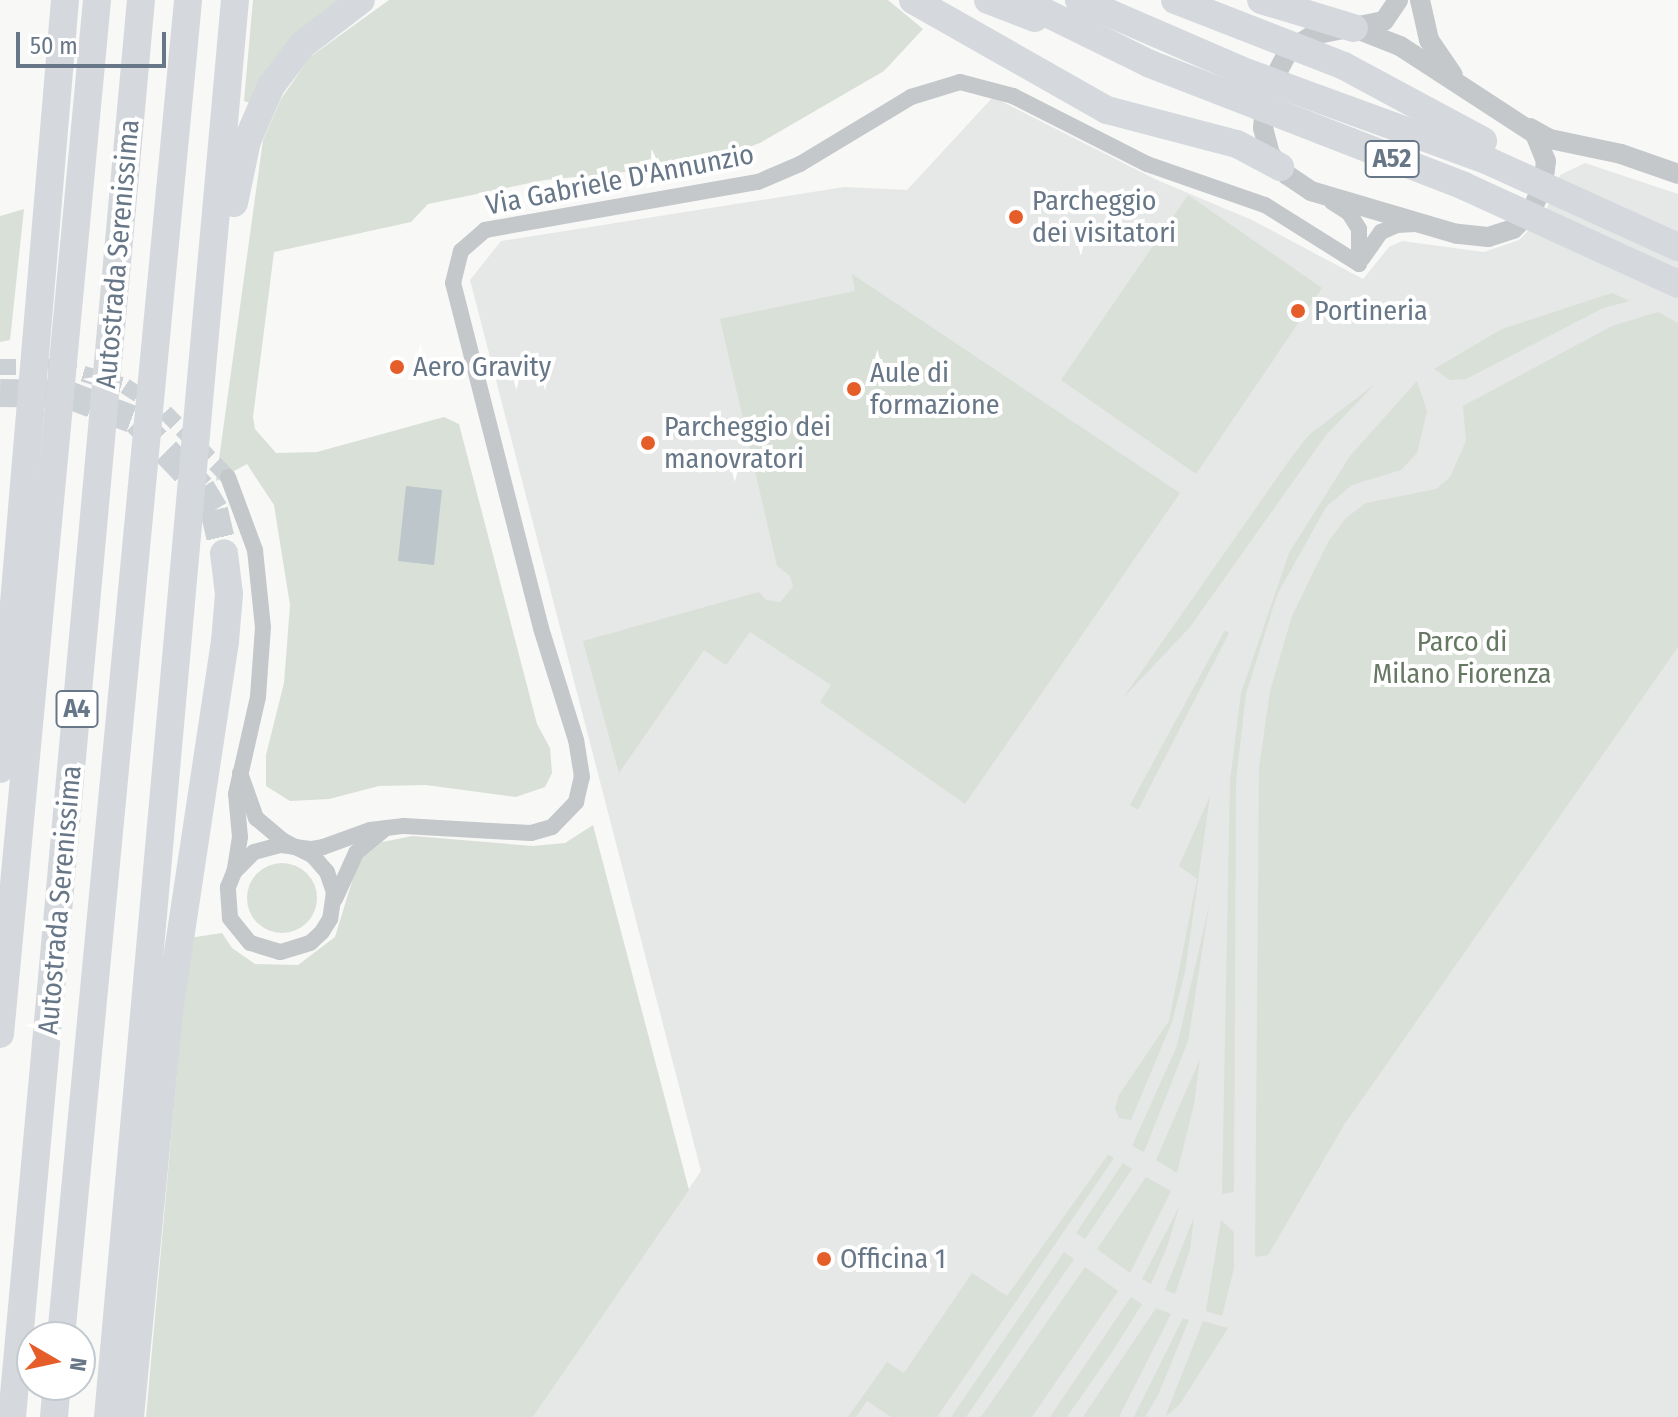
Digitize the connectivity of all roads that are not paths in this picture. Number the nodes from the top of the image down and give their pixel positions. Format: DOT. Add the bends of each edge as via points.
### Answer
graph roads {
  1 [pos="65,0"];
  2 [pos="96,0"];
  3 [pos="141,0"];
  4 [pos="188,0"];
  5 [pos="235,0"];
  6 [pos="361,0"];
  7 [pos="913,0"];
  8 [pos="988,0"];
  9 [pos="1020,0"];
  10 [pos="1079,0"];
  11 [pos="1175,0"];
  12 [pos="1261,0"];
  13 [pos="1398,0"];
  14 [pos="1420,0"];
  15 [pos="1354,28"];
  16 [pos="1102,42"];
  17 [pos="1460,84"];
  18 [pos="1526,126"];
  19 [pos="1621,154"];
  20 [pos="1280,167"];
  21 [pos="1545,173"];
  22 [pos="1678,174"];
  23 [pos="1311,191"];
  24 [pos="1612,215"];
  25 [pos="1423,225"];
  26 [pos="1678,247"];
  27 [pos="1359,264"];
  28 [pos="1678,284"];
  29 [pos="228,477"];
  30 [pos="188,528"];
  31 [pos="224,553"];
  32 [pos="0,769"];
  33 [pos="240,773"];
  34 [pos="386,828"];
  35 [pos="295,847"];
  36 [pos="234,872"];
  37 [pos="334,903"];
  38 [pos="0,1034"];
  39 [pos="123,1209"];
  40 [pos="63,1321"];
  41 [pos="12,1417"];
  42 [pos="97,1417"];
  43 [pos="108,1417"];
  44 [pos="130,1417"];
  1 -- 32 [label="highway"];
  2 -- 38 [label="highway"];
  3 -- 41 [label="highway, Autostrada Serenissima / A4"];
  4 -- 40 [label="highway, Autostrada Serenissima / A4"];
  5 -- 30 [label="highway"];
  6 -- 30 [label="highway" via="323,27 286,64 247,141 234,197 220,342"];
  7 -- 20 [label="highway" via="1107,110 1237,144"];
  8 -- 16 [label="highway"];
  9 -- 16 [label="highway, A52"];
  10 -- 24 [label="highway, A52" via="1207,57 1486,160"];
  11 -- 24 [label="highway" via="1364,76 1447,126 1508,151"];
  12 -- 15 [label="highway"];
  13 -- 15 [label="street" via="1384,21"];
  14 -- 17 [label="street" via="1429,40"];
  15 -- 17 [label="street" via="1388,40"];
  15 -- 20 [label="street" via="1303,40 1289,50 1272,76 1263,128 1265,143"];
  16 -- 28 [label="highway, A52" via="1464,186"];
  17 -- 18 [label="street"];
  18 -- 19 [label="street" via="1563,143"];
  18 -- 21 [label="street" via="1540,141"];
  19 -- 21 [label="street" via="1562,159"];
  19 -- 22 [label="street"];
  20 -- 23 [label="street"];
  21 -- 25 [label="street" via="1532,210 1502,235 1472,237"];
  23 -- 25 [label="street"];
  23 -- 27 [label="street" via="1355,220 1361,237"];
  24 -- 26 [label="highway, A52"];
  25 -- 27 [label="street" via="1388,228"];
  27 -- 34 [label="street, Via Gabriele D'Annunzio" via="1265,205 1147,164 1013,96 960,82 911,97 813,157 758,182 496,227 475,236 457,258 453,283 541,628 576,740 580,789 565,817 531,833 427,825"];
  29 -- 33 [label="street" via="255,550 263,627 259,689"];
  30 -- 39 [label="highway"];
  31 -- 44 [label="highway" via="229,594 225,641 171,991"];
  33 -- 35 [label="street" via="256,818"];
  33 -- 36 [label="street"];
  34 -- 35 [label="street, Via Gabriele D'Annunzio" via="323,847"];
  34 -- 37 [label="street" via="356,853"];
  35 -- 36 [label="street" via="254,852"];
  35 -- 37 [label="street" via="327,872"];
  36 -- 37 [label="street" via="228,887 230,918 244,937 265,950 280,952 310,943 330,919"];
  39 -- 42 [label="highway"];
  39 -- 43 [label="highway"];
}
